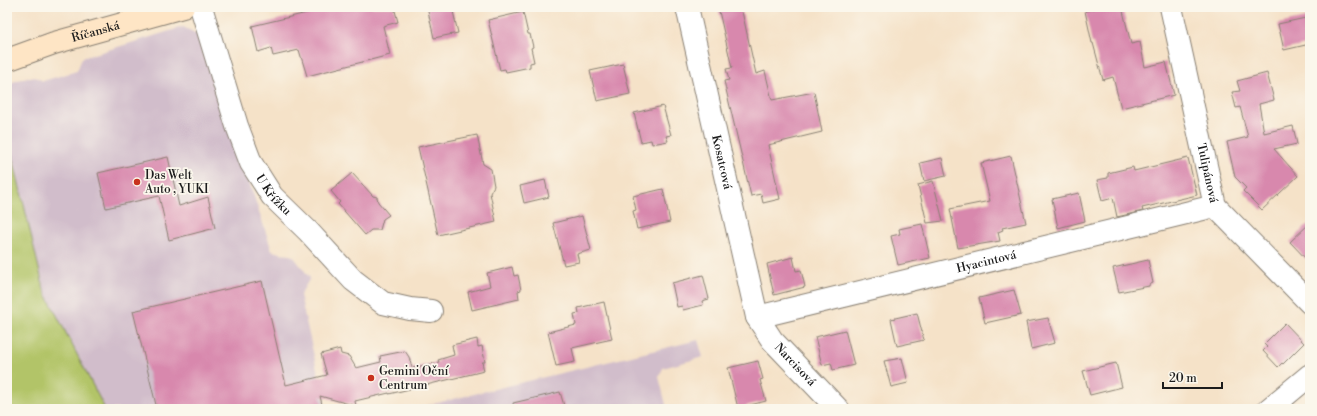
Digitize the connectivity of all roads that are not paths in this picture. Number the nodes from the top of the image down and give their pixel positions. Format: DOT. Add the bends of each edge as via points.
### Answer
graph roads {
  1 [pos="183,7"];
  2 [pos="201,7"];
  3 [pos="687,7"];
  4 [pos="1171,7"];
  5 [pos="7,60"];
  6 [pos="1215,206"];
  7 [pos="1310,304"];
  8 [pos="431,312"];
  9 [pos="757,317"];
  10 [pos="1310,375"];
  11 [pos="838,409"];
  12 [pos="1269,409"];
  1 -- 5 [label="street, Říčanská" via="54,43"];
  2 -- 8 [label="street, U Křížku" via="237,126 251,163 272,196 354,280 383,303"];
  3 -- 9 [label="street, Kosatcová"];
  4 -- 6 [label="street, Tulipánová"];
  6 -- 7 [label="street, Tulipánová"];
  6 -- 9 [label="street, Hyacintová"];
  9 -- 11 [label="street, Narcisová" via="772,340"];
  10 -- 12 [label="street"];
}
